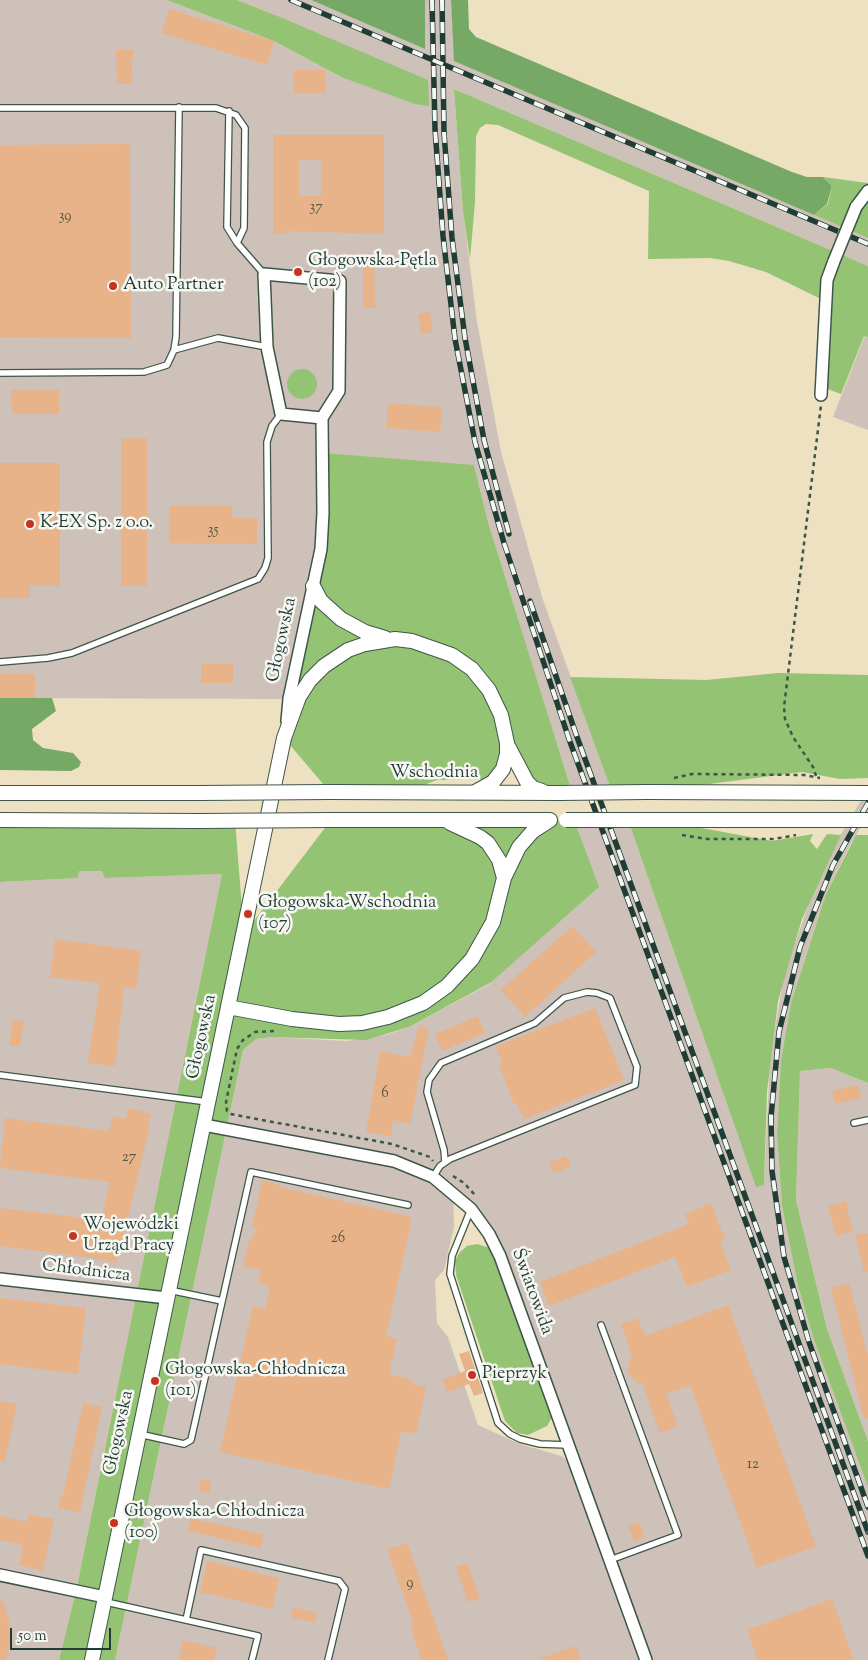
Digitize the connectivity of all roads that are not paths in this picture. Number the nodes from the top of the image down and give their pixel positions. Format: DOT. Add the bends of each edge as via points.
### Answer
graph roads {
  1 [pos="0,108"];
  2 [pos="178,108"];
  3 [pos="229,111"];
  4 [pos="868,191"];
  5 [pos="237,243"];
  6 [pos="264,274"];
  7 [pos="267,348"];
  8 [pos="174,350"];
  9 [pos="0,373"];
  10 [pos="822,395"];
  11 [pos="281,414"];
  12 [pos="322,418"];
  13 [pos="314,586"];
  14 [pos="390,640"];
  15 [pos="0,662"];
  16 [pos="284,738"];
  17 [pos="507,743"];
  18 [pos="475,792"];
  19 [pos="0,793"];
  20 [pos="553,793"];
  21 [pos="864,793"];
  22 [pos="0,820"];
  23 [pos="443,820"];
  24 [pos="550,820"];
  25 [pos="868,820"];
  26 [pos="504,878"];
  27 [pos="228,1007"];
  28 [pos="0,1075"];
  29 [pos="208,1102"];
  30 [pos="868,1120"];
  31 [pos="854,1123"];
  32 [pos="204,1125"];
  33 [pos="444,1162"];
  34 [pos="433,1177"];
  35 [pos="408,1205"];
  36 [pos="471,1209"];
  37 [pos="0,1279"];
  38 [pos="168,1294"];
  39 [pos="222,1301"];
  40 [pos="601,1325"];
  41 [pos="139,1434"];
  42 [pos="568,1445"];
  43 [pos="610,1560"];
  44 [pos="0,1575"];
  45 [pos="104,1599"];
  46 [pos="186,1620"];
  47 [pos="92,1660"];
  48 [pos="252,1660"];
  49 [pos="328,1660"];
  50 [pos="646,1660"];
  1 -- 2 [label="lane"];
  2 -- 3 [label="lane"];
  2 -- 8 [label="lane"];
  3 -- 5 [label="lane" via="227,227"];
  3 -- 5 [label="lane" via="240,118 245,128 244,228"];
  4 -- 10 [label="street, bridge" via="856,207 827,280"];
  5 -- 6 [label="lane"];
  6 -- 7 [label="street"];
  6 -- 12 [label="street" via="340,281 339,391"];
  7 -- 8 [label="lane" via="218,338"];
  7 -- 11 [label="street"];
  8 -- 9 [label="lane" via="167,365 144,372"];
  11 -- 12 [label="street"];
  11 -- 15 [label="lane" via="272,426 267,442 268,558 258,579 72,653"];
  12 -- 13 [label="street, Głogowska" via="323,525"];
  13 -- 14 [label="street" via="321,600 341,619"];
  13 -- 16 [label="street, Głogowska" via="289,699"];
  14 -- 16 [label="street" via="356,646 324,666 299,697"];
  14 -- 17 [label="street" via="412,641 436,648 472,669 497,705"];
  16 -- 27 [label="street, Głogowska"];
  17 -- 18 [label="street" via="506,761 499,776"];
  17 -- 20 [label="street" via="530,785"];
  18 -- 19 [label="street, Wschodnia, bridge"];
  18 -- 20 [label="street, Wschodnia"];
  20 -- 21 [label="street, Wschodnia, bridge"];
  22 -- 23 [label="street, bridge"];
  23 -- 24 [label="street"];
  23 -- 26 [label="street" via="488,843 499,860"];
  24 -- 25 [label="street, bridge"];
  24 -- 26 [label="street" via="522,842"];
  26 -- 27 [label="street" via="496,915 477,951 451,983 423,1003 388,1017 339,1024"];
  27 -- 29 [label="street, Głogowska"];
  28 -- 29 [label="lane"];
  29 -- 32 [label="street, Głogowska"];
  30 -- 31 [label="lane"];
  32 -- 34 [label="street, Światowida" via="386,1159"];
  32 -- 38 [label="street, Głogowska"];
  33 -- 33 [label="lane" via="635,1084 638,1067 610,998 587,992 564,998 535,1023 441,1063 429,1080 427,1092 444,1150"];
  33 -- 34 [label="lane"];
  34 -- 36 [label="street, Światowida"];
  35 -- 39 [label="lane" via="251,1172"];
  36 -- 42 [label="street, Światowida" via="500,1256"];
  36 -- 42 [label="lane" via="452,1256 450,1274 498,1423 520,1439"];
  37 -- 38 [label="street, Chłodnicza"];
  38 -- 39 [label="lane"];
  38 -- 41 [label="street, Głogowska"];
  39 -- 41 [label="lane" via="191,1440 184,1444"];
  40 -- 43 [label="lane" via="678,1535"];
  41 -- 45 [label="street, Głogowska"];
  42 -- 43 [label="street, Światowida"];
  43 -- 50 [label="street, Światowida"];
  44 -- 45 [label="street"];
  45 -- 46 [label="lane"];
  45 -- 47 [label="street, Głogowska"];
  46 -- 48 [label="lane" via="258,1636"];
  46 -- 49 [label="lane" via="200,1550 340,1581 344,1589"];
}
